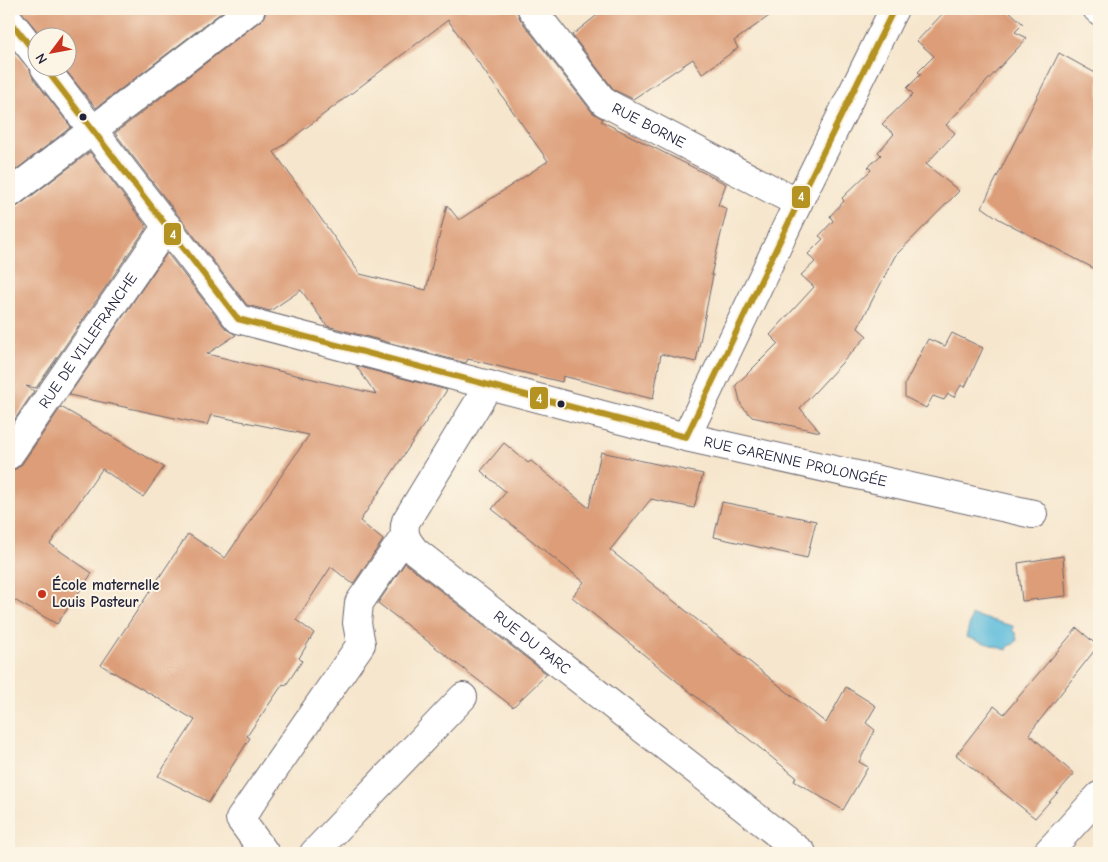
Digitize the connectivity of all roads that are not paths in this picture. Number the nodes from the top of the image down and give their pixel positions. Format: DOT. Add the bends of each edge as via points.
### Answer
graph roads {
  1 [pos="251,9"];
  2 [pos="532,9"];
  3 [pos="894,9"];
  4 [pos="9,20"];
  5 [pos="28,44"];
  6 [pos="54,78"];
  7 [pos="93,129"];
  8 [pos="9,194"];
  9 [pos="798,203"];
  10 [pos="167,226"];
  11 [pos="489,385"];
  12 [pos="686,437"];
  13 [pos="9,455"];
  14 [pos="1033,514"];
  15 [pos="405,536"];
  16 [pos="463,696"];
  17 [pos="1099,796"];
  18 [pos="265,853"];
  19 [pos="314,853"];
  20 [pos="802,853"];
  21 [pos="1047,853"];
  1 -- 7 [label="street"];
  2 -- 9 [label="street, RUE BORNE" via="604,102"];
  3 -- 9 [label="street"];
  4 -- 5 [label="street"];
  6 -- 7 [label="street, RUE GARENNE PROLONGÉE"];
  7 -- 8 [label="street"];
  7 -- 10 [label="street, RUE GARENNE PROLONGÉE"];
  9 -- 12 [label="street"];
  10 -- 11 [label="street, RUE GARENNE PROLONGÉE" via="238,319"];
  10 -- 13 [label="street, RUE DE VILLEFRANCHE"];
  11 -- 12 [label="street, RUE GARENNE PROLONGÉE"];
  11 -- 15 [label="street" via="406,521"];
  12 -- 14 [label="street, RUE GARENNE PROLONGÉE"];
  15 -- 18 [label="street" via="360,603 357,623 361,644 240,819"];
  15 -- 20 [label="street, RUE DU PARC" via="415,551"];
  16 -- 19 [label="street"];
  17 -- 21 [label="street"];
}
